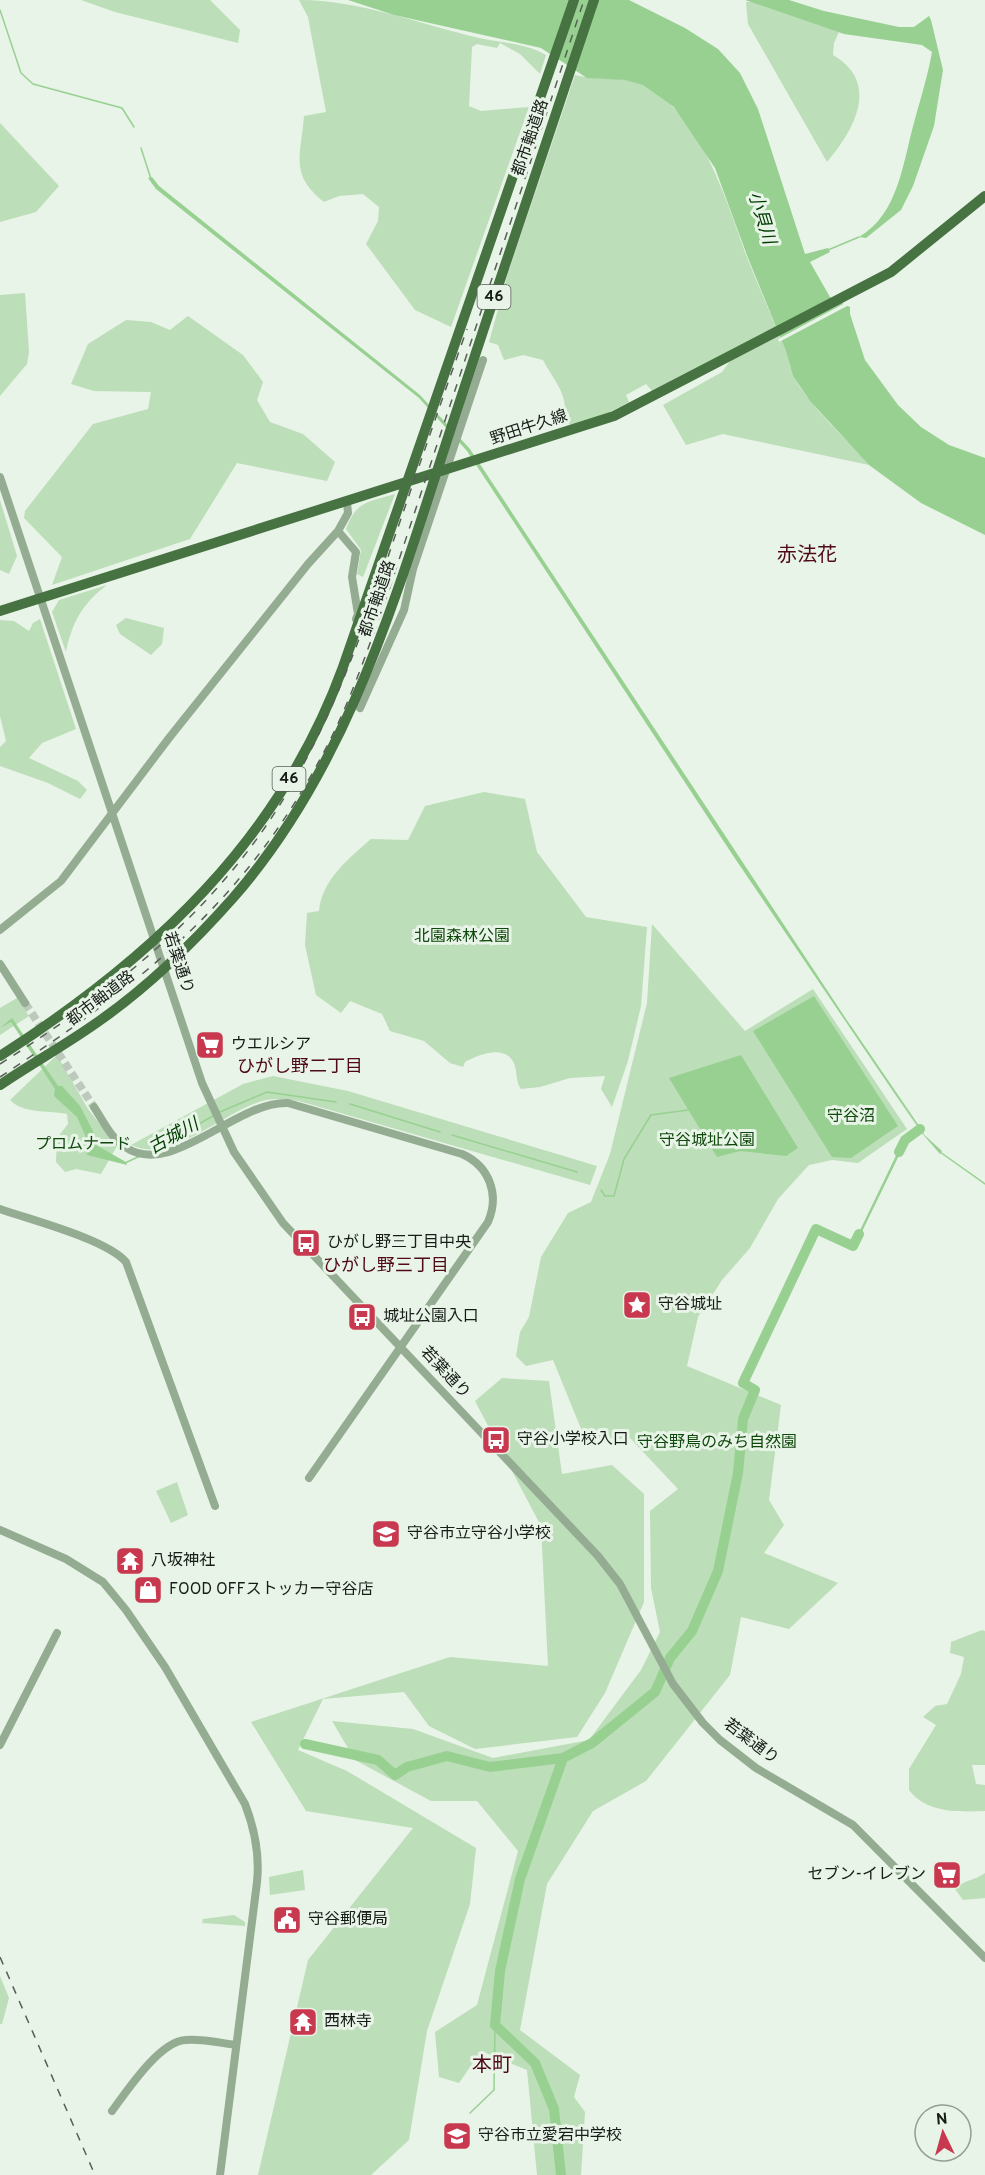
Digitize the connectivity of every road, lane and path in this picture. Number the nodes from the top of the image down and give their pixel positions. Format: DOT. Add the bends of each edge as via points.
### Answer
graph roads {
  1 [pos="573,0"];
  2 [pos="594,0"];
  3 [pos="985,196"];
  4 [pos="483,360"];
  5 [pos="447,471"];
  6 [pos="0,477"];
  7 [pos="347,502"];
  8 [pos="338,531"];
  9 [pos="353,589"];
  10 [pos="370,589"];
  11 [pos="41,599"];
  12 [pos="0,611"];
  13 [pos="347,656"];
  14 [pos="360,708"];
  15 [pos="111,812"];
  16 [pos="0,930"];
  17 [pos="156,941"];
  18 [pos="0,964"];
  19 [pos="164,968"];
  20 [pos="25,1003"];
  21 [pos="104,1018"];
  22 [pos="55,1019"];
  23 [pos="0,1048"];
  24 [pos="0,1056"];
  25 [pos="0,1085"];
  26 [pos="0,1093"];
  27 [pos="94,1107"];
  28 [pos="0,1209"];
  29 [pos="401,1348"];
  30 [pos="309,1478"];
  31 [pos="215,1506"];
  32 [pos="0,1530"];
  33 [pos="57,1633"];
  34 [pos="0,1745"];
  35 [pos="985,1958"];
  36 [pos="236,2045"];
  37 [pos="112,2111"];
  38 [pos="220,2175"];
  1 -- 10 [label="main road, 都市軸道路 / 46"];
  2 -- 19 [label="main road, 都市軸道路 / 46" via="396,594 359,692 303,800 235,896"];
  3 -- 5 [label="main road, 野田牛久線" via="905,263 652,398 598,422"];
  4 -- 5 [label="street"];
  5 -- 7 [label="main road, 野田牛久線"];
  5 -- 14 [label="street" via="413,569 404,610"];
  6 -- 11 [label="street, 若葉通り"];
  7 -- 8 [label="street" via="348,513"];
  7 -- 11 [label="main road, 野田牛久線"];
  8 -- 9 [label="street" via="356,552"];
  8 -- 15 [label="street"];
  9 -- 10 [label="street" via="361,594"];
  9 -- 13 [label="street" via="358,614"];
  10 -- 13 [label="main road, 都市軸道路 / 46"];
  11 -- 12 [label="main road, 野田牛久線"];
  11 -- 15 [label="street, 若葉通り"];
  13 -- 17 [label="main road, 都市軸道路 / 46" via="320,722 258,827 211,885"];
  15 -- 16 [label="street" via="61,881"];
  15 -- 17 [label="street, 若葉通り"];
  17 -- 19 [label="street, 若葉通り"];
  17 -- 22 [label="main road, 都市軸道路 / 46"];
  18 -- 20 [label="street"];
  19 -- 21 [label="main road, 都市軸道路 / 46"];
  19 -- 29 [label="street, 若葉通り" via="209,1101 250,1178 283,1223"];
  21 -- 25 [label="main road, 都市軸道路 / 46"];
  21 -- 26 [label="main road, 46"];
  22 -- 23 [label="main road, 46"];
  22 -- 24 [label="main road, 都市軸道路 / 46"];
  27 -- 29 [label="street" via="117,1141 146,1155 167,1154 248,1112 278,1103 298,1105 471,1158 491,1183 492,1214"];
  28 -- 31 [label="street" via="82,1238 116,1253 126,1262"];
  29 -- 30 [label="street"];
  29 -- 35 [label="street, 若葉通り" via="598,1556 620,1584 673,1684 711,1732 756,1768 853,1825"];
  32 -- 36 [label="street" via="66,1559 103,1582 165,1667 245,1804 256,1837 259,1864"];
  33 -- 34 [label="street"];
  36 -- 37 [label="street" via="183,2040 173,2044 135,2081"];
  36 -- 38 [label="street"];
}
